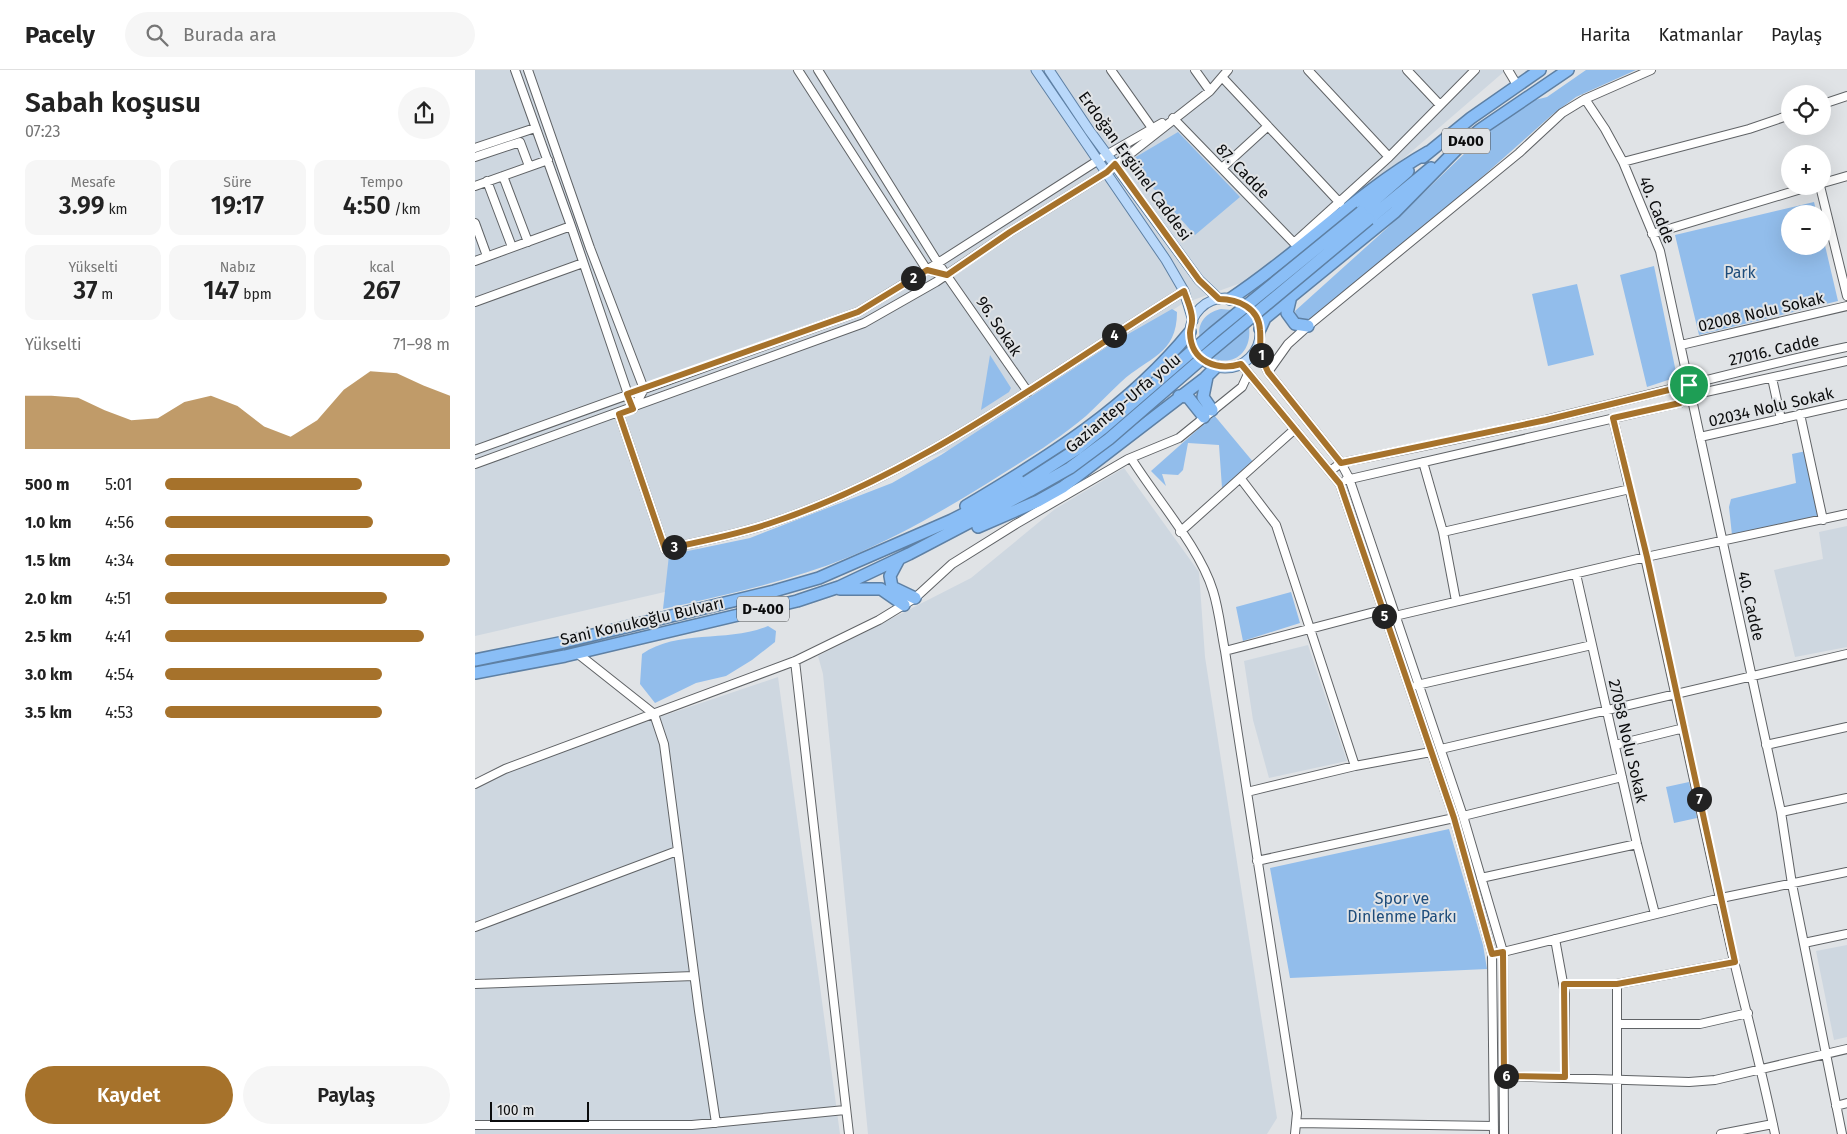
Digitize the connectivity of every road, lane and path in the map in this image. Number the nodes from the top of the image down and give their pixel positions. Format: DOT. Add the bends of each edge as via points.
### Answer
graph roads {
  1 [pos="515,70"];
  2 [pos="528,70"];
  3 [pos="798,70"];
  4 [pos="818,70"];
  5 [pos="1036,70"];
  6 [pos="1049,70"];
  7 [pos="1111,70"];
  8 [pos="1195,70"];
  9 [pos="1228,70"];
  10 [pos="1309,70"];
  11 [pos="1407,70"];
  12 [pos="1475,70"];
  13 [pos="1508,70"];
  14 [pos="1540,70"];
  15 [pos="1568,70"];
  16 [pos="1651,70"];
  17 [pos="1465,73"];
  18 [pos="1222,77"];
  19 [pos="1517,85"];
  20 [pos="1210,91"];
  21 [pos="1847,96"];
  22 [pos="1585,99"];
  23 [pos="1831,101"];
  24 [pos="1440,105"];
  25 [pos="1173,118"];
  26 [pos="1781,119"];
  27 [pos="1268,126"];
  28 [pos="535,128"];
  29 [pos="1152,128"];
  30 [pos="1459,147"];
  31 [pos="475,148"];
  32 [pos="1428,152"];
  33 [pos="1108,154"];
  34 [pos="475,157"];
  35 [pos="1389,158"];
  36 [pos="548,160"];
  37 [pos="1098,160"];
  38 [pos="1623,162"];
  39 [pos="1115,164"];
  40 [pos="529,166"];
  41 [pos="1222,168"];
  42 [pos="1107,172"];
  43 [pos="503,176"];
  44 [pos="1847,176"];
  45 [pos="487,181"];
  46 [pos="1831,181"];
  47 [pos="475,186"];
  48 [pos="1781,195"];
  49 [pos="1822,195"];
  50 [pos="1340,203"];
  51 [pos="1029,205"];
  52 [pos="1037,216"];
  53 [pos="1365,216"];
  54 [pos="475,223"];
  55 [pos="571,226"];
  56 [pos="1652,234"];
  57 [pos="528,242"];
  58 [pos="512,247"];
  59 [pos="487,256"];
  60 [pos="475,261"];
  61 [pos="583,263"];
  62 [pos="938,263"];
  63 [pos="927,270"];
  64 [pos="947,275"];
  65 [pos="1184,291"];
  66 [pos="1291,296"];
  67 [pos="1847,296"];
  68 [pos="1225,299"];
  69 [pos="475,302"];
  70 [pos="1847,306"];
  71 [pos="1191,326"];
  72 [pos="1308,326"];
  73 [pos="1260,335"];
  74 [pos="1681,346"];
  75 [pos="1847,347"];
  76 [pos="1847,361"];
  77 [pos="1241,364"];
  78 [pos="1216,367"];
  79 [pos="1268,372"];
  80 [pos="1248,374"];
  81 [pos="1207,377"];
  82 [pos="1772,378"];
  83 [pos="1689,385"];
  84 [pos="644,389"];
  85 [pos="1028,392"];
  86 [pos="627,394"];
  87 [pos="1692,395"];
  88 [pos="1179,396"];
  89 [pos="1847,404"];
  90 [pos="633,409"];
  91 [pos="619,414"];
  92 [pos="1208,414"];
  93 [pos="1801,414"];
  94 [pos="1613,418"];
  95 [pos="1781,419"];
  96 [pos="1295,429"];
  97 [pos="1700,437"];
  98 [pos="475,450"];
  99 [pos="1131,458"];
  100 [pos="1423,462"];
  101 [pos="1341,463"];
  102 [pos="475,464"];
  103 [pos="1330,471"];
  104 [pos="1349,478"];
  105 [pos="1241,479"];
  106 [pos="1340,484"];
  107 [pos="1028,486"];
  108 [pos="1630,490"];
  109 [pos="1847,514"];
  110 [pos="1823,520"];
  111 [pos="1180,532"];
  112 [pos="1443,532"];
  113 [pos="911,539"];
  114 [pos="1722,542"];
  115 [pos="904,557"];
  116 [pos="1647,557"];
  117 [pos="1576,574"];
  118 [pos="829,590"];
  119 [pos="915,598"];
  120 [pos="1456,601"];
  121 [pos="904,605"];
  122 [pos="1382,610"];
  123 [pos="1395,616"];
  124 [pos="1310,628"];
  125 [pos="1592,645"];
  126 [pos="1225,651"];
  127 [pos="577,653"];
  128 [pos="1847,654"];
  129 [pos="475,660"];
  130 [pos="795,661"];
  131 [pos="475,674"];
  132 [pos="1753,677"];
  133 [pos="1417,685"];
  134 [pos="1677,693"];
  135 [pos="1607,708"];
  136 [pos="654,714"];
  137 [pos="1847,727"];
  138 [pos="1685,728"];
  139 [pos="1615,745"];
  140 [pos="1766,745"];
  141 [pos="1441,749"];
  142 [pos="1431,752"];
  143 [pos="1355,766"];
  144 [pos="1622,777"];
  145 [pos="475,784"];
  146 [pos="1247,792"];
  147 [pos="1847,798"];
  148 [pos="1781,812"];
  149 [pos="1463,816"];
  150 [pos="1454,818"];
  151 [pos="1637,844"];
  152 [pos="677,851"];
  153 [pos="1257,861"];
  154 [pos="1847,872"];
  155 [pos="1481,878"];
  156 [pos="1792,884"];
  157 [pos="1721,898"];
  158 [pos="1655,914"];
  159 [pos="475,927"];
  160 [pos="1847,934"];
  161 [pos="1555,939"];
  162 [pos="1804,943"];
  163 [pos="1503,952"];
  164 [pos="1492,954"];
  165 [pos="1735,962"];
  166 [pos="695,976"];
  167 [pos="475,984"];
  168 [pos="1564,984"];
  169 [pos="1617,984"];
  170 [pos="1748,1014"];
  171 [pos="1617,1024"];
  172 [pos="1847,1049"];
  173 [pos="1825,1054"];
  174 [pos="1762,1068"];
  175 [pos="1504,1076"];
  176 [pos="1565,1077"];
  177 [pos="1618,1080"];
  178 [pos="1847,1103"];
  179 [pos="1836,1106"];
  180 [pos="845,1110"];
  181 [pos="716,1123"];
  182 [pos="1297,1123"];
  183 [pos="1773,1124"];
  184 [pos="475,1125"];
  185 [pos="1388,1125"];
  186 [pos="1432,1125"];
  187 [pos="1494,1130"];
  188 [pos="849,1134"];
  189 [pos="1295,1134"];
  190 [pos="1388,1134"];
  191 [pos="1432,1134"];
  192 [pos="1504,1134"];
  193 [pos="1617,1134"];
  194 [pos="1721,1134"];
  195 [pos="1775,1134"];
  196 [pos="1842,1134"];
  1 -- 28 [label="street"];
  2 -- 84 [label="street" via="590,248"];
  3 -- 63 [label="street"];
  4 -- 62 [label="street, 96. Sokak"];
  5 -- 37 [label="main road"];
  6 -- 33 [label="main road, Erdoğan Ergünel Caddesi"];
  7 -- 29 [label="street"];
  8 -- 20 [label="street"];
  9 -- 18 [label="street"];
  10 -- 35 [label="street"];
  11 -- 24 [label="street"];
  12 -- 17 [label="street"];
  13 -- 19 [label="street"];
  14 -- 19 [label="highway, D400"];
  15 -- 30 [label="highway, D400" via="1481,128"];
  16 -- 22 [label="street"];
  17 -- 24 [label="street"];
  18 -- 20 [label="street"];
  18 -- 27 [label="street"];
  19 -- 32 [label="highway, D400"];
  20 -- 25 [label="street"];
  21 -- 23 [label="street"];
  22 -- 38 [label="street, 40. Cadde"];
  22 -- 72 [label="street" via="1562,113 1519,153"];
  24 -- 35 [label="street"];
  25 -- 29 [label="street"];
  25 -- 39 [label="street"];
  25 -- 41 [label="street, 87. Cadde"];
  26 -- 38 [label="street"];
  27 -- 41 [label="street"];
  27 -- 50 [label="street"];
  28 -- 31 [label="street"];
  28 -- 36 [label="street"];
  29 -- 33 [label="street"];
  30 -- 53 [label="highway, D400"];
  30 -- 66 [label="highway" via="1395,212"];
  32 -- 53 [label="highway, D400"];
  32 -- 68 [label="highway" via="1389,176 1269,274"];
  33 -- 37 [label="street"];
  33 -- 39 [label="main road, Erdoğan Ergünel Caddesi"];
  34 -- 40 [label="street" via="520,142"];
  35 -- 50 [label="street"];
  36 -- 40 [label="street"];
  36 -- 55 [label="street"];
  37 -- 42 [label="main road"];
  37 -- 51 [label="street"];
  38 -- 56 [label="street, 40. Cadde"];
  39 -- 42 [label="street"];
  39 -- 68 [label="main road, Erdoğan Ergünel Caddesi" via="1199,280"];
  40 -- 43 [label="street"];
  41 -- 50 [label="street, 87. Cadde" via="1294,243"];
  42 -- 52 [label="street"];
  42 -- 65 [label="main road"];
  43 -- 45 [label="street"];
  43 -- 57 [label="street"];
  44 -- 46 [label="street"];
  45 -- 47 [label="street"];
  45 -- 58 [label="street"];
  48 -- 56 [label="street"];
  49 -- 67 [label="street"];
  51 -- 52 [label="street"];
  51 -- 62 [label="street"];
  52 -- 64 [label="street"];
  53 -- 107 [label="highway, Gaziantep-Urfa yolu / D400, bridge" via="1213,333 1102,429"];
  54 -- 59 [label="street"];
  55 -- 57 [label="street"];
  55 -- 61 [label="street"];
  56 -- 74 [label="street, 40. Cadde" via="1660,251"];
  57 -- 58 [label="street"];
  58 -- 59 [label="street"];
  59 -- 60 [label="street"];
  61 -- 69 [label="street"];
  61 -- 86 [label="street"];
  62 -- 63 [label="street"];
  62 -- 64 [label="street, 96. Sokak"];
  63 -- 64 [label="street"];
  63 -- 84 [label="street" via="858,312"];
  64 -- 85 [label="street, 96. Sokak"];
  64 -- 90 [label="street" via="864,323"];
  65 -- 71 [label="main road"];
  65 -- 85 [label="street"];
  66 -- 72 [label="highway" via="1287,313 1295,324"];
  66 -- 73 [label="highway" via="1265,318"];
  68 -- 71 [label="main road" via="1203,307"];
  68 -- 73 [label="main road" via="1241,302 1251,309 1257,318"];
  70 -- 74 [label="street, 02008 Nolu Sokak"];
  71 -- 78 [label="main road" via="1192,344 1197,354 1210,366"];
  71 -- 113 [label="highway" via="1166,362 1102,419"];
  72 -- 79 [label="street" via="1288,344"];
  73 -- 77 [label="main road" via="1256,351"];
  73 -- 79 [label="street" via="1261,357"];
  74 -- 83 [label="street, 40. Cadde"];
  75 -- 83 [label="street, 27016. Cadde"];
  76 -- 82 [label="street, 27016. Cadde"];
  77 -- 78 [label="main road"];
  77 -- 80 [label="street"];
  78 -- 81 [label="highway"];
  79 -- 101 [label="street"];
  80 -- 92 [label="street" via="1243,387"];
  80 -- 96 [label="street"];
  81 -- 88 [label="highway"];
  81 -- 92 [label="highway" via="1203,397"];
  82 -- 87 [label="street, 27016. Cadde"];
  82 -- 95 [label="street"];
  83 -- 87 [label="street, 40. Cadde"];
  83 -- 101 [label="street, 27016. Cadde" via="1546,420"];
  84 -- 86 [label="street"];
  84 -- 90 [label="street"];
  85 -- 91 [label="street" via="915,459 854,490 768,524 665,549"];
  86 -- 90 [label="street"];
  86 -- 98 [label="street"];
  87 -- 94 [label="street, 27016. Cadde" via="1680,403"];
  87 -- 97 [label="street, 40. Cadde"];
  88 -- 92 [label="highway" via="1188,397"];
  88 -- 115 [label="highway" via="1063,487 1017,510"];
  89 -- 93 [label="street, 02034 Nolu Sokak"];
  90 -- 91 [label="street"];
  91 -- 102 [label="street"];
  92 -- 99 [label="street" via="1179,438"];
  93 -- 95 [label="street, 02034 Nolu Sokak"];
  93 -- 110 [label="street"];
  94 -- 100 [label="street, 27016. Cadde"];
  94 -- 108 [label="street"];
  95 -- 97 [label="street, 02034 Nolu Sokak"];
  96 -- 103 [label="street"];
  96 -- 105 [label="street"];
  97 -- 114 [label="street, 40. Cadde"];
  99 -- 111 [label="street"];
  99 -- 119 [label="street" via="952,564"];
  100 -- 104 [label="street, 27016. Cadde"];
  100 -- 112 [label="street"];
  101 -- 103 [label="street, 27016. Cadde"];
  101 -- 104 [label="street"];
  103 -- 106 [label="street"];
  104 -- 106 [label="street, 27016. Cadde"];
  104 -- 123 [label="street"];
  105 -- 111 [label="street"];
  105 -- 124 [label="street" via="1275,525"];
  106 -- 122 [label="street"];
  107 -- 113 [label="highway, Sani Konukoğlu Bulvarı / D-400"];
  107 -- 115 [label="highway, Sani Konukoğlu Bulvarı / D-400"];
  108 -- 112 [label="street"];
  108 -- 116 [label="street"];
  109 -- 110 [label="street"];
  110 -- 114 [label="street"];
  111 -- 126 [label="street" via="1203,567 1213,591"];
  112 -- 120 [label="street"];
  113 -- 129 [label="highway, Sani Konukoğlu Bulvarı / D-400" via="819,578 774,591"];
  114 -- 116 [label="street"];
  114 -- 132 [label="street, 40. Cadde"];
  115 -- 118 [label="highway, Sani Konukoğlu Bulvarı / D-400"];
  115 -- 119 [label="highway" via="890,576 892,587"];
  116 -- 117 [label="street"];
  116 -- 134 [label="street"];
  117 -- 120 [label="street"];
  117 -- 125 [label="street, 27058 Nolu Sokak"];
  118 -- 121 [label="highway" via="881,589"];
  118 -- 127 [label="highway, Sani Konukoğlu Bulvarı / D-400" via="769,608"];
  119 -- 121 [label="street"];
  120 -- 123 [label="street"];
  121 -- 130 [label="street"];
  122 -- 124 [label="street"];
  122 -- 142 [label="street"];
  123 -- 133 [label="street"];
  124 -- 126 [label="street"];
  124 -- 143 [label="street"];
  125 -- 133 [label="street"];
  125 -- 135 [label="street, 27058 Nolu Sokak"];
  126 -- 146 [label="street"];
  127 -- 131 [label="highway, Sani Konukoğlu Bulvarı / D-400"];
  127 -- 136 [label="street"];
  128 -- 132 [label="street"];
  130 -- 136 [label="street"];
  130 -- 180 [label="street"];
  132 -- 134 [label="street"];
  132 -- 140 [label="street, 40. Cadde"];
  133 -- 141 [label="street"];
  134 -- 135 [label="street"];
  134 -- 138 [label="street"];
  135 -- 139 [label="street, 27058 Nolu Sokak"];
  135 -- 141 [label="street"];
  136 -- 145 [label="street" via="505,769"];
  136 -- 152 [label="street" via="664,744"];
  137 -- 140 [label="street"];
  138 -- 139 [label="street"];
  138 -- 157 [label="street"];
  139 -- 144 [label="street, 27058 Nolu Sokak"];
  140 -- 148 [label="street, 40. Cadde"];
  141 -- 149 [label="street"];
  142 -- 143 [label="street"];
  142 -- 150 [label="street"];
  143 -- 146 [label="street"];
  144 -- 149 [label="street"];
  144 -- 151 [label="street, 27058 Nolu Sokak"];
  146 -- 153 [label="street"];
  147 -- 148 [label="street"];
  148 -- 156 [label="street, 40. Cadde"];
  149 -- 155 [label="street"];
  150 -- 153 [label="street"];
  150 -- 164 [label="street"];
  151 -- 155 [label="street"];
  151 -- 158 [label="street, 27058 Nolu Sokak"];
  152 -- 159 [label="street"];
  152 -- 166 [label="street"];
  153 -- 182 [label="street"];
  154 -- 156 [label="street"];
  155 -- 163 [label="street"];
  156 -- 157 [label="street"];
  156 -- 162 [label="street, 40. Cadde"];
  157 -- 158 [label="street"];
  157 -- 165 [label="street"];
  158 -- 161 [label="street"];
  160 -- 162 [label="street"];
  161 -- 163 [label="street"];
  161 -- 168 [label="street"];
  162 -- 173 [label="street, 40. Cadde"];
  163 -- 164 [label="street"];
  163 -- 175 [label="street"];
  164 -- 187 [label="street"];
  165 -- 169 [label="street"];
  165 -- 170 [label="street"];
  166 -- 167 [label="street"];
  166 -- 181 [label="street"];
  168 -- 169 [label="street"];
  168 -- 176 [label="street"];
  169 -- 171 [label="street"];
  170 -- 171 [label="street" via="1700,1024"];
  170 -- 174 [label="street"];
  171 -- 177 [label="street"];
  172 -- 173 [label="street"];
  173 -- 174 [label="street"];
  173 -- 179 [label="street, 40. Cadde"];
  174 -- 177 [label="street" via="1715,1080"];
  174 -- 183 [label="street"];
  175 -- 176 [label="street"];
  175 -- 192 [label="street"];
  176 -- 177 [label="street"];
  177 -- 193 [label="street"];
  178 -- 179 [label="street"];
  179 -- 196 [label="street, 40. Cadde"];
  180 -- 181 [label="street"];
  180 -- 188 [label="street"];
  181 -- 184 [label="street"];
  182 -- 185 [label="street"];
  182 -- 189 [label="street"];
  183 -- 194 [label="street"];
  183 -- 195 [label="street"];
  185 -- 186 [label="street"];
  185 -- 190 [label="street"];
  186 -- 187 [label="street"];
  186 -- 191 [label="street"];
}
